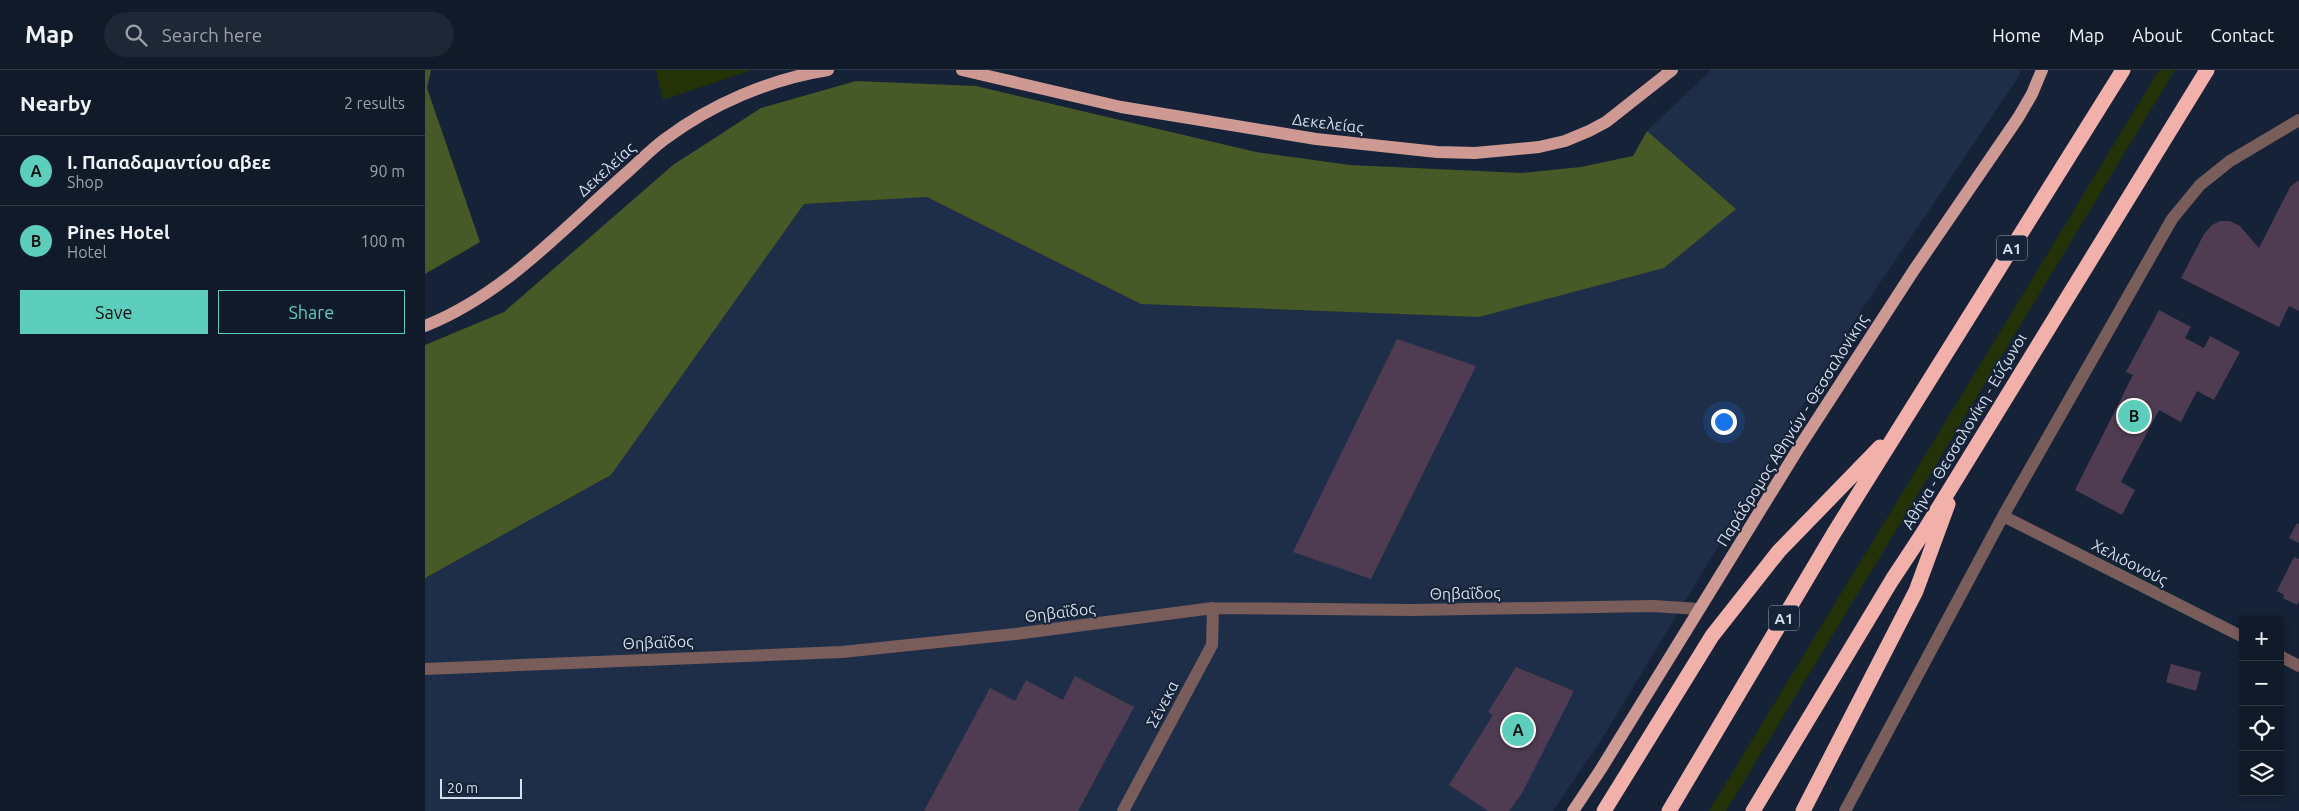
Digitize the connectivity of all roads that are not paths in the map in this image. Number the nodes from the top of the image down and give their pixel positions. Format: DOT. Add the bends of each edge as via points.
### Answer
graph roads {
  1 [pos="828,70"];
  2 [pos="962,70"];
  3 [pos="1673,70"];
  4 [pos="2042,70"];
  5 [pos="2123,70"];
  6 [pos="2207,70"];
  7 [pos="2299,120"];
  8 [pos="425,326"];
  9 [pos="1900,426"];
  10 [pos="1961,470"];
  11 [pos="2003,516"];
  12 [pos="1213,608"];
  13 [pos="1699,609"];
  14 [pos="2239,635"];
  15 [pos="2284,658"];
  16 [pos="2299,666"];
  17 [pos="425,669"];
  18 [pos="1123,811"];
  19 [pos="1573,811"];
  20 [pos="1604,811"];
  21 [pos="1669,811"];
  22 [pos="1753,811"];
  23 [pos="1803,811"];
  24 [pos="1845,811"];
  1 -- 8 [label="main road, Δεκελείας" via="807,73 753,90 707,112 665,139 507,280 477,300"];
  2 -- 3 [label="main road, Δεκελείας" via="1121,107 1316,140 1475,153 1539,147 1589,131 1606,122"];
  4 -- 13 [label="main road, Παράδρομος Αθηνών - Θεσσαλονίκης" via="2018,118 1913,270"];
  5 -- 9 [label="highway, Α1"];
  6 -- 10 [label="highway, Αθήνα - Θεσσαλονίκη - Εύζωνοι"];
  7 -- 11 [label="street" via="2230,161 2200,185 2172,219"];
  9 -- 20 [label="highway" via="1779,551 1712,636"];
  9 -- 21 [label="highway, Α1"];
  10 -- 22 [label="highway, Αθήνα - Θεσσαλονίκη - Εύζωνοι"];
  10 -- 23 [label="highway" via="1916,590"];
  11 -- 14 [label="street, Χελιδονούς"];
  11 -- 24 [label="street"];
  12 -- 13 [label="street, Θηβαΐδος" via="1412,610 1653,606"];
  12 -- 17 [label="street, Θηβαΐδος" via="842,652"];
  12 -- 18 [label="street, Σένεκα" via="1212,645"];
  13 -- 19 [label="main road, Παράδρομος Αθηνών - Θεσσαλονίκης"];
  15 -- 16 [label="street"];
}
